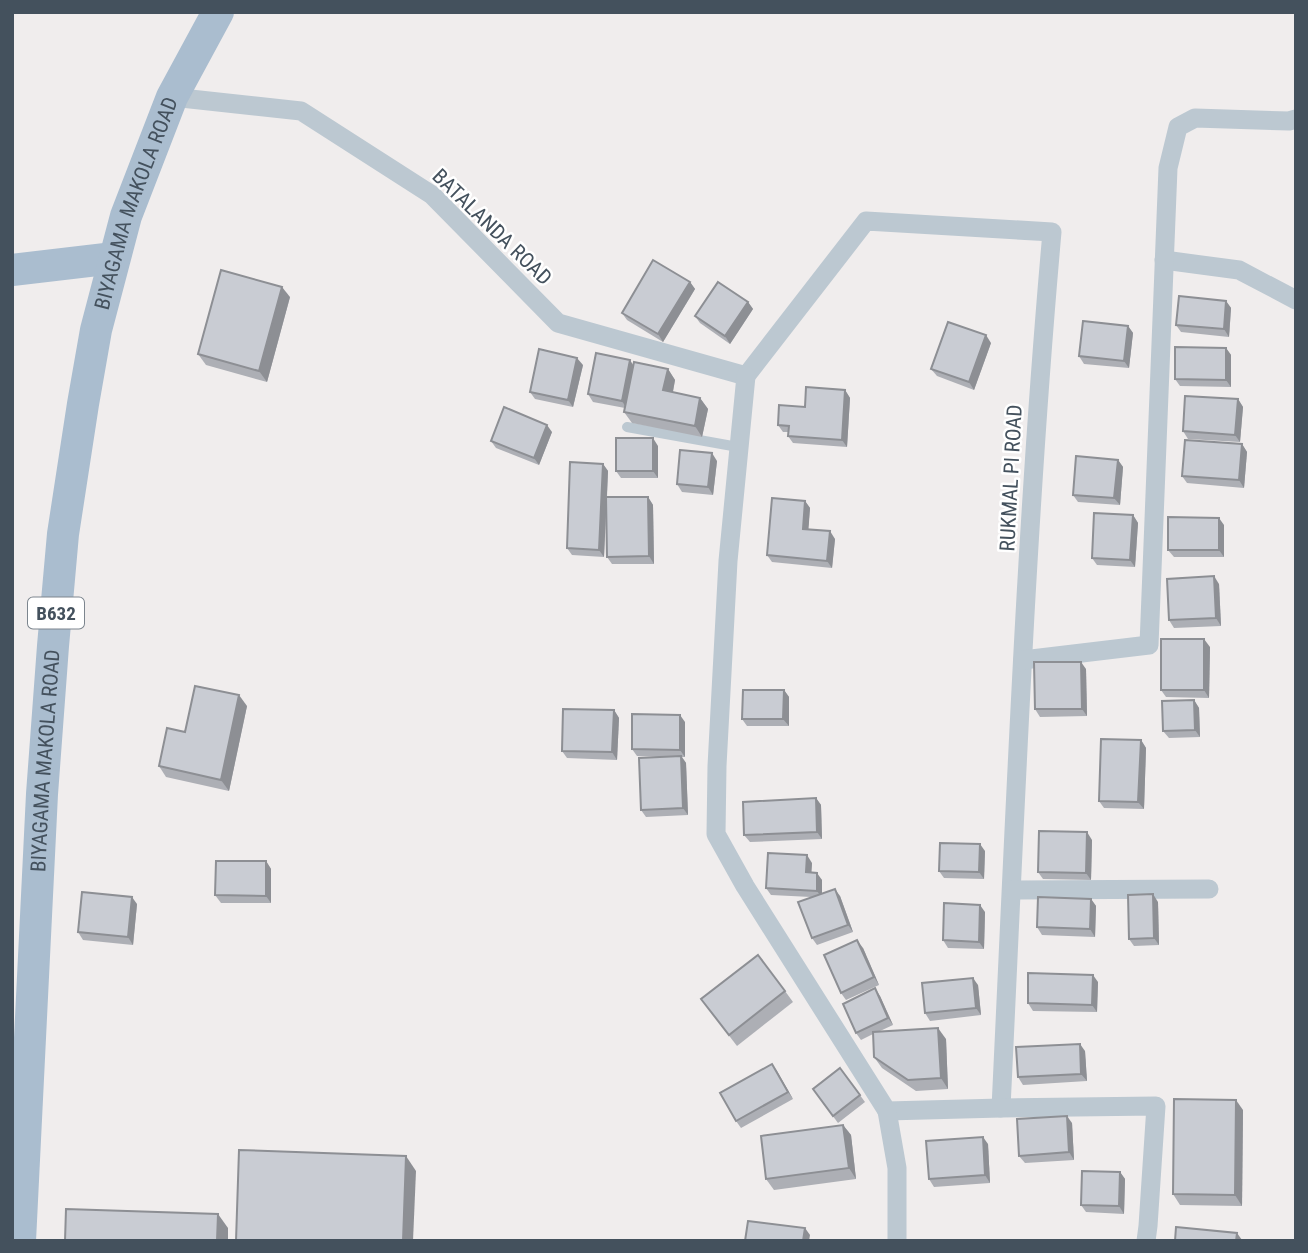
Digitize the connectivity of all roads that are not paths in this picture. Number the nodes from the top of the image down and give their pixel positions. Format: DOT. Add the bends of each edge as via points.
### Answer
graph roads {
  1 [pos="218,12"];
  2 [pos="172,97"];
  3 [pos="1296,119"];
  4 [pos="114,258"];
  5 [pos="1164,260"];
  6 [pos="12,270"];
  7 [pos="1296,300"];
  8 [pos="746,376"];
  9 [pos="627,427"];
  10 [pos="738,447"];
  11 [pos="1023,660"];
  12 [pos="1209,889"];
  13 [pos="1012,890"];
  14 [pos="1001,1108"];
  15 [pos="887,1111"];
  16 [pos="20,1241"];
  17 [pos="897,1241"];
  18 [pos="1146,1241"];
  1 -- 2 [label="main road, BIYAGAMA MAKOLA ROAD / B632"];
  2 -- 4 [label="main road, BIYAGAMA MAKOLA ROAD / B632"];
  2 -- 8 [label="street, BATALANDA ROAD" via="301,111 432,195 558,323"];
  3 -- 5 [label="street" via="1195,118 1178,127 1168,168"];
  4 -- 6 [label="main road"];
  4 -- 16 [label="main road, BIYAGAMA MAKOLA ROAD / B632" via="96,330 62,546 42,794"];
  5 -- 7 [label="street" via="1239,270"];
  5 -- 11 [label="street" via="1149,645"];
  8 -- 10 [label="street"];
  8 -- 11 [label="street, RUKMAL PI ROAD" via="866,221 1052,232"];
  9 -- 10 [label="lane"];
  10 -- 15 [label="street" via="728,561 716,834"];
  11 -- 13 [label="street, RUKMAL PI ROAD"];
  12 -- 13 [label="street"];
  13 -- 14 [label="street, RUKMAL PI ROAD"];
  14 -- 15 [label="street"];
  14 -- 18 [label="street" via="1156,1107"];
  15 -- 17 [label="street" via="897,1168"];
}
